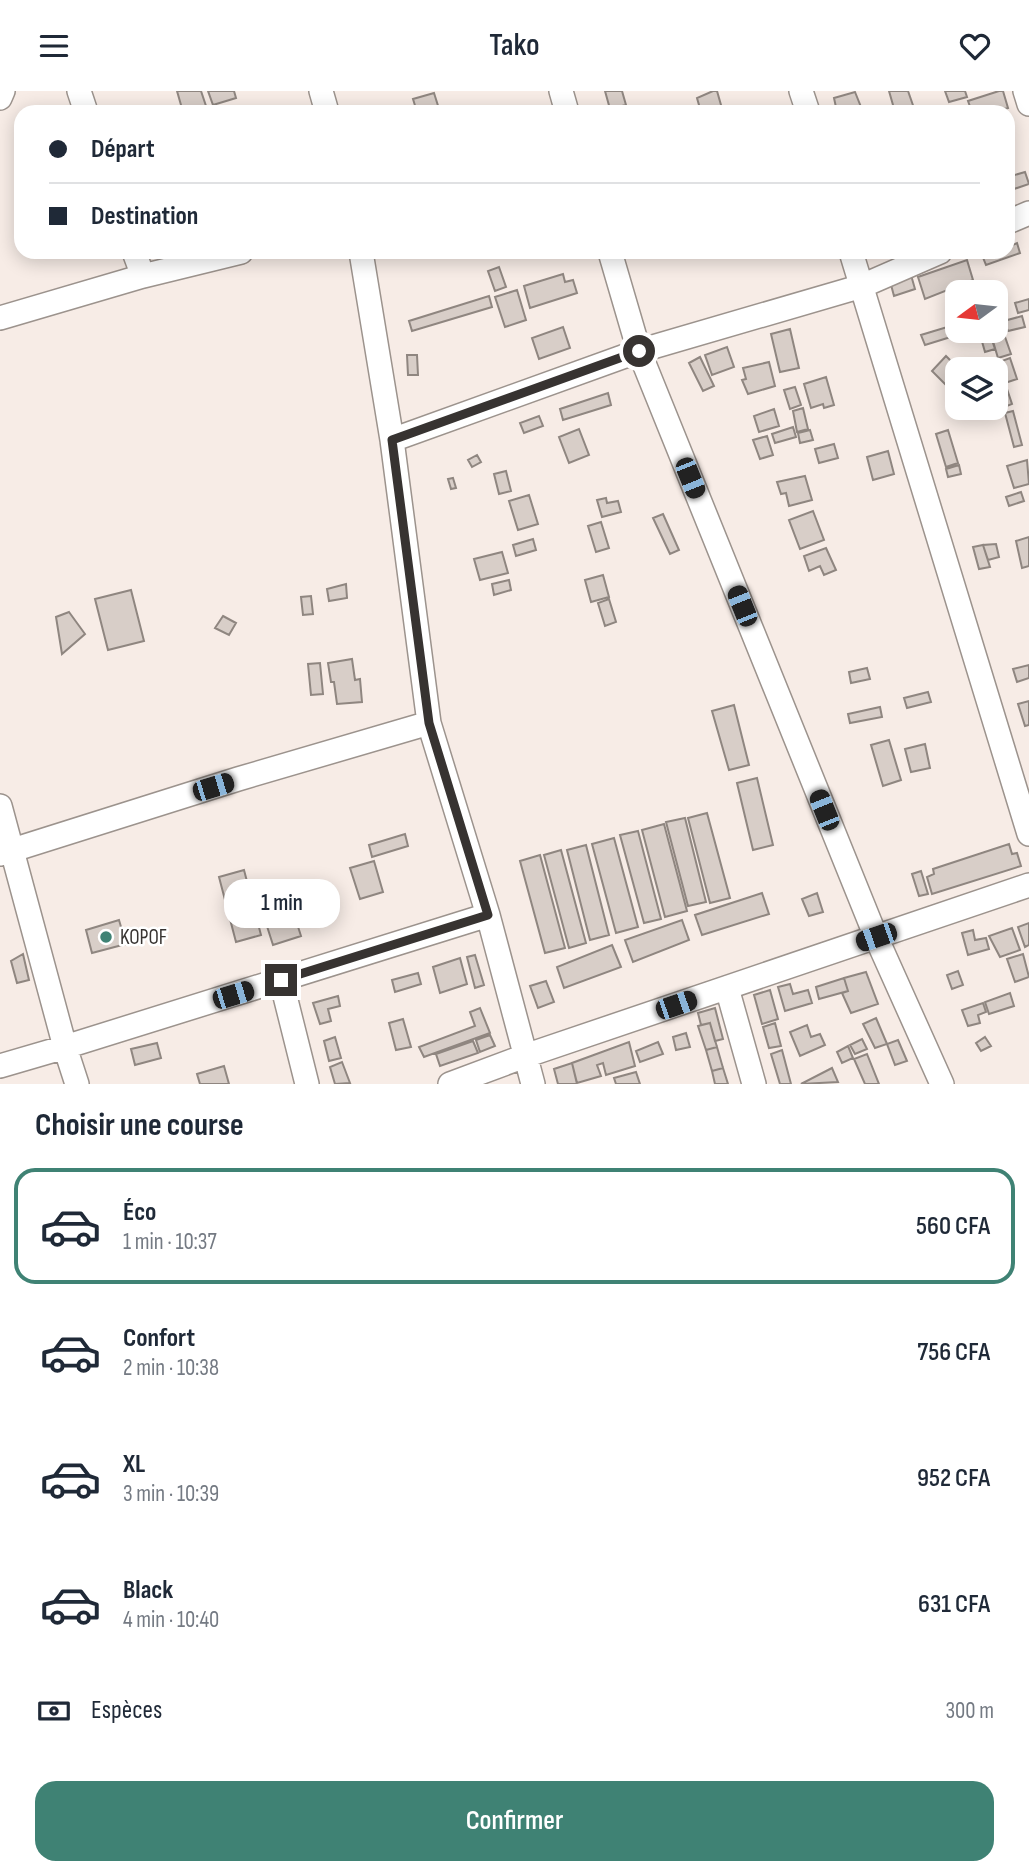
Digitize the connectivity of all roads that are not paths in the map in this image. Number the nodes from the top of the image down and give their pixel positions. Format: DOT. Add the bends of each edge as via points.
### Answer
graph roads {
  1 [pos="3,91"];
  2 [pos="1025,91"];
  3 [pos="0,98"];
  4 [pos="1029,104"];
  5 [pos="137,259"];
  6 [pos="212,259"];
  7 [pos="362,259"];
  8 [pos="612,259"];
  9 [pos="853,259"];
  10 [pos="924,259"];
  11 [pos="143,276"];
  12 [pos="862,286"];
  13 [pos="0,318"];
  14 [pos="639,351"];
  15 [pos="392,440"];
  16 [pos="429,723"];
  17 [pos="0,806"];
  18 [pos="1029,834"];
  19 [pos="6,852"];
  20 [pos="1029,885"];
  21 [pos="488,915"];
  22 [pos="876,937"];
  23 [pos="281,980"];
  24 [pos="726,988"];
  25 [pos="65,1047"];
  26 [pos="526,1056"];
  27 [pos="0,1066"];
  28 [pos="77,1084"];
  29 [pos="307,1084"];
  30 [pos="450,1084"];
  31 [pos="533,1084"];
  32 [pos="754,1084"];
  33 [pos="942,1084"];
  1 -- 3 [label="street"];
  2 -- 4 [label="street"];
  5 -- 11 [label="street"];
  6 -- 11 [label="street"];
  7 -- 15 [label="street"];
  8 -- 14 [label="street"];
  9 -- 12 [label="street"];
  10 -- 12 [label="street"];
  11 -- 13 [label="street"];
  12 -- 14 [label="street"];
  12 -- 18 [label="street"];
  14 -- 15 [label="street"];
  14 -- 22 [label="street"];
  15 -- 16 [label="street"];
  16 -- 19 [label="street"];
  16 -- 21 [label="street"];
  17 -- 19 [label="street"];
  19 -- 25 [label="street"];
  20 -- 22 [label="street"];
  21 -- 23 [label="street"];
  21 -- 26 [label="street"];
  22 -- 24 [label="street"];
  22 -- 33 [label="street"];
  23 -- 25 [label="street"];
  23 -- 29 [label="street"];
  24 -- 26 [label="street"];
  24 -- 32 [label="street"];
  25 -- 27 [label="street"];
  25 -- 28 [label="street"];
  26 -- 30 [label="street"];
  26 -- 31 [label="street"];
}
